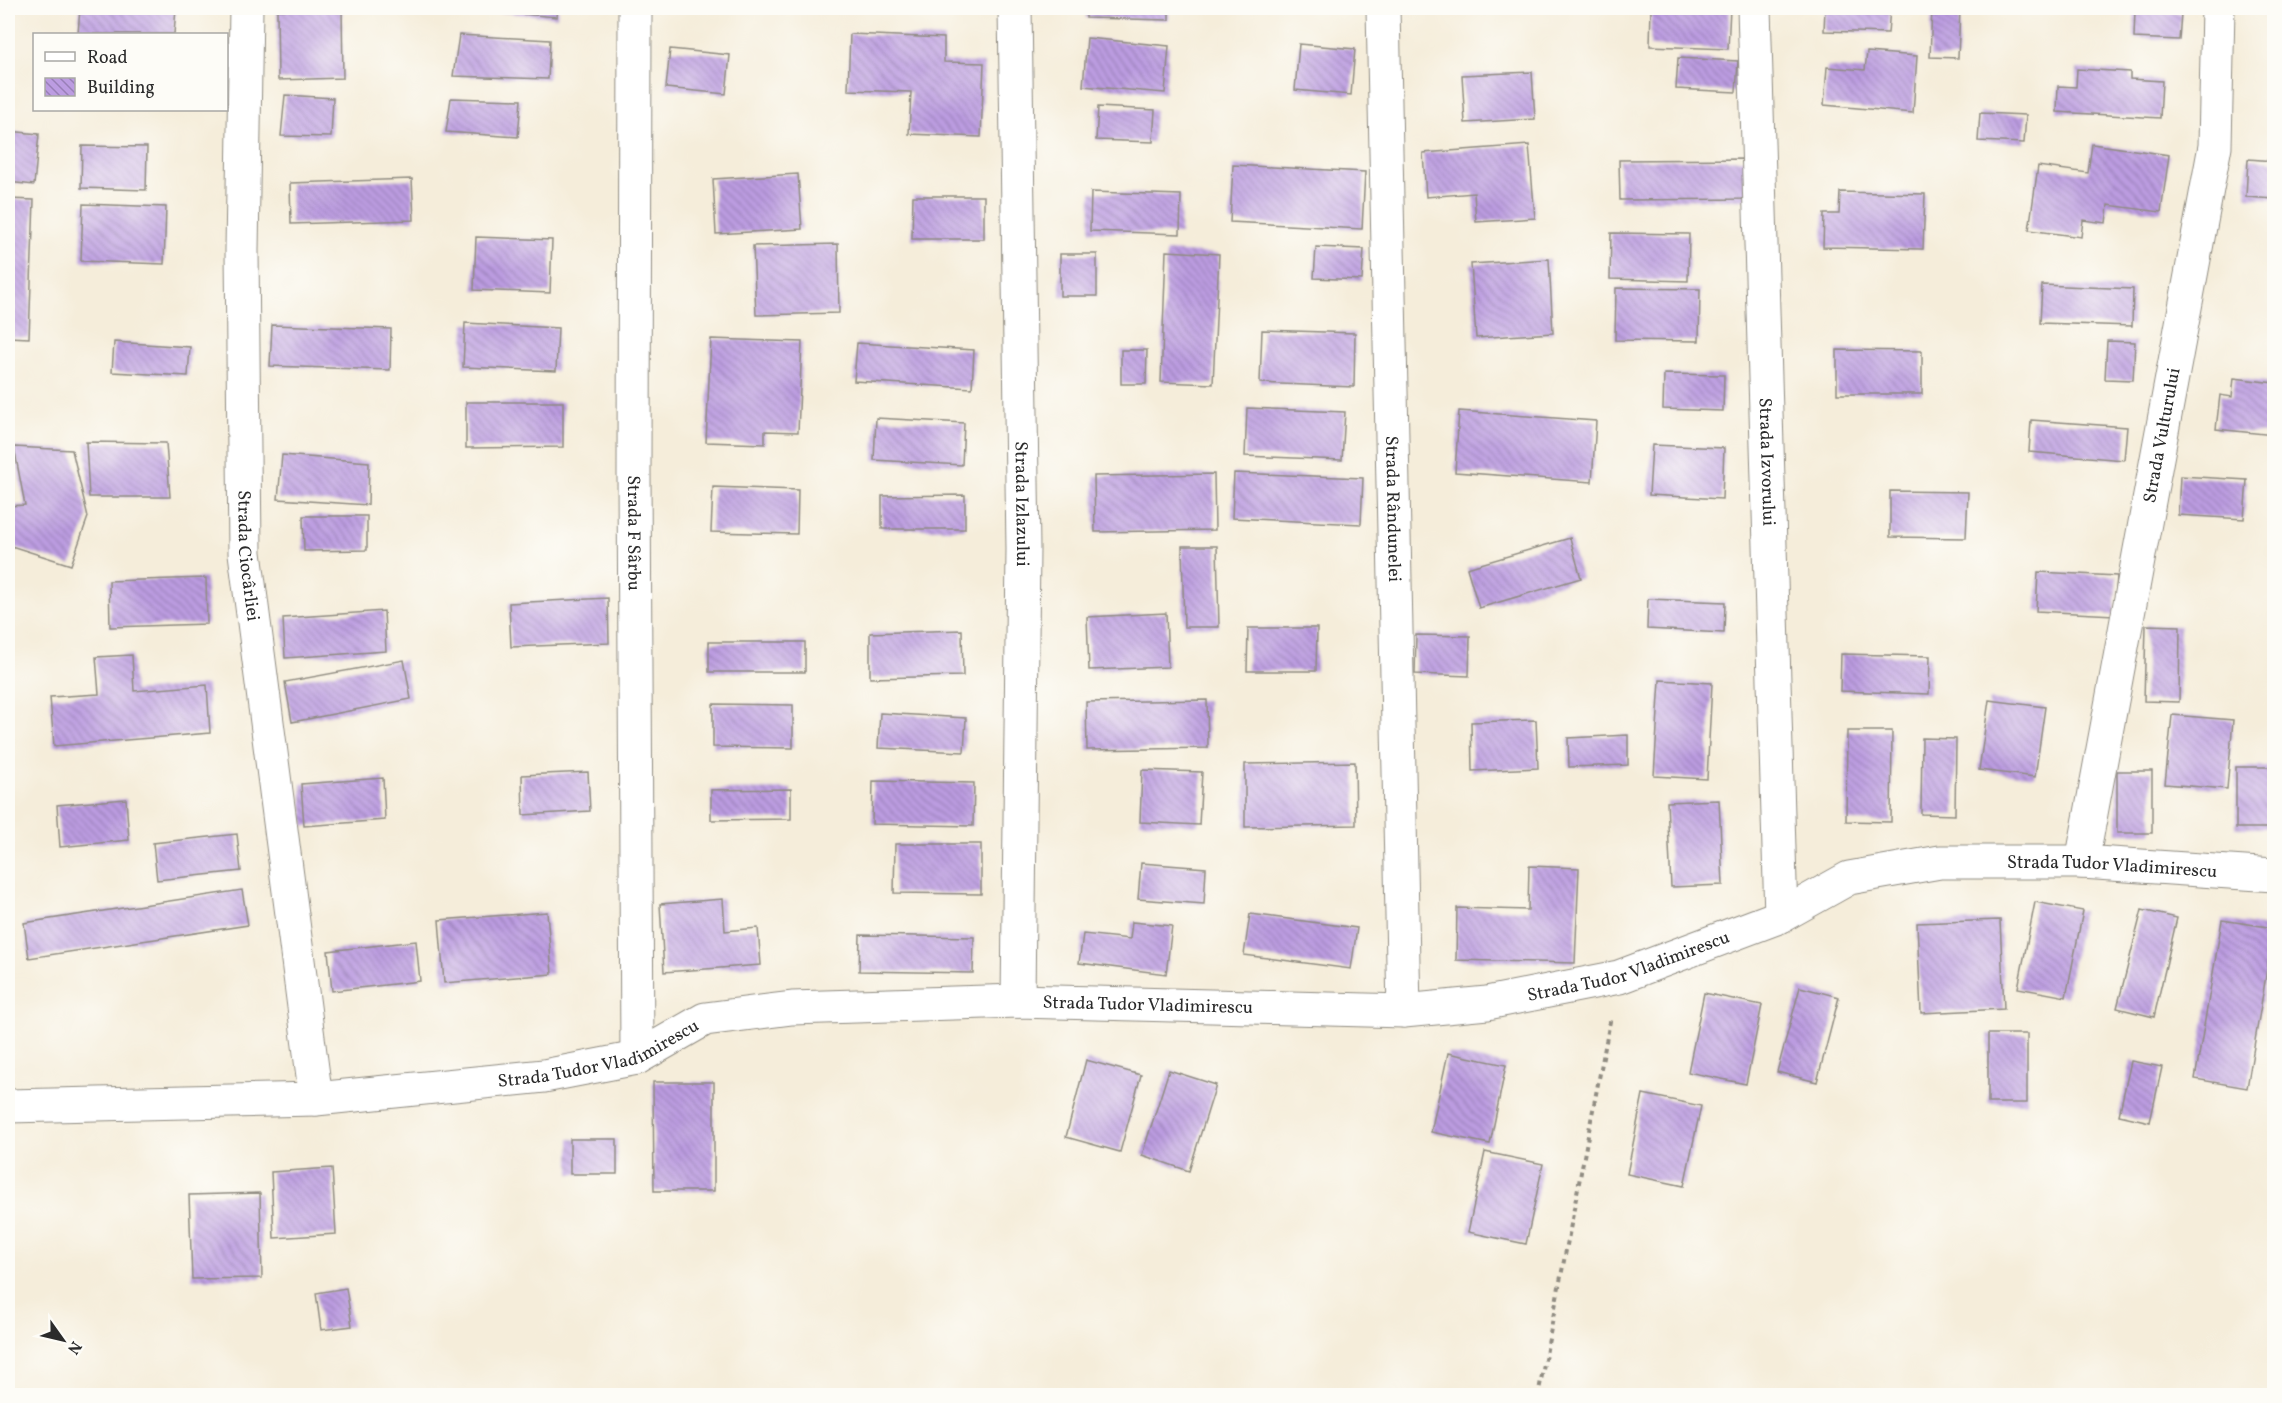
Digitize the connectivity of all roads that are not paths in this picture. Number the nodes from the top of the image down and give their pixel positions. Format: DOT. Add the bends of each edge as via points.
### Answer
graph roads {
  1 [pos="246,8"];
  2 [pos="635,8"];
  3 [pos="1015,8"];
  4 [pos="1383,8"];
  5 [pos="1754,8"];
  6 [pos="2218,8"];
  7 [pos="2082,862"];
  8 [pos="2274,875"];
  9 [pos="1781,916"];
  10 [pos="1018,1001"];
  11 [pos="1404,1011"];
  12 [pos="637,1058"];
  13 [pos="316,1099"];
  14 [pos="8,1106"];
  1 -- 13 [label="street, Strada Ciocârliei" via="242,250 245,553"];
  2 -- 12 [label="street, Strada F Sârbu"];
  3 -- 10 [label="street, Strada Izlazului" via="1023,549"];
  4 -- 11 [label="street, Strada Rândunelei"];
  5 -- 9 [label="street, Strada Izvorului"];
  6 -- 7 [label="street, Strada Vulturului" via="2215,147"];
  7 -- 8 [label="street, Strada Tudor Vladimirescu"];
  7 -- 9 [label="street, Strada Tudor Vladimirescu" via="1940,862 1849,878"];
  9 -- 11 [label="street, Strada Tudor Vladimirescu" via="1619,977 1486,1003"];
  10 -- 11 [label="street, Strada Tudor Vladimirescu"];
  10 -- 12 [label="street, Strada Tudor Vladimirescu" via="792,1008 705,1019"];
  12 -- 13 [label="street, Strada Tudor Vladimirescu" via="544,1076"];
  13 -- 14 [label="street, Strada Tudor Vladimirescu"];
}
